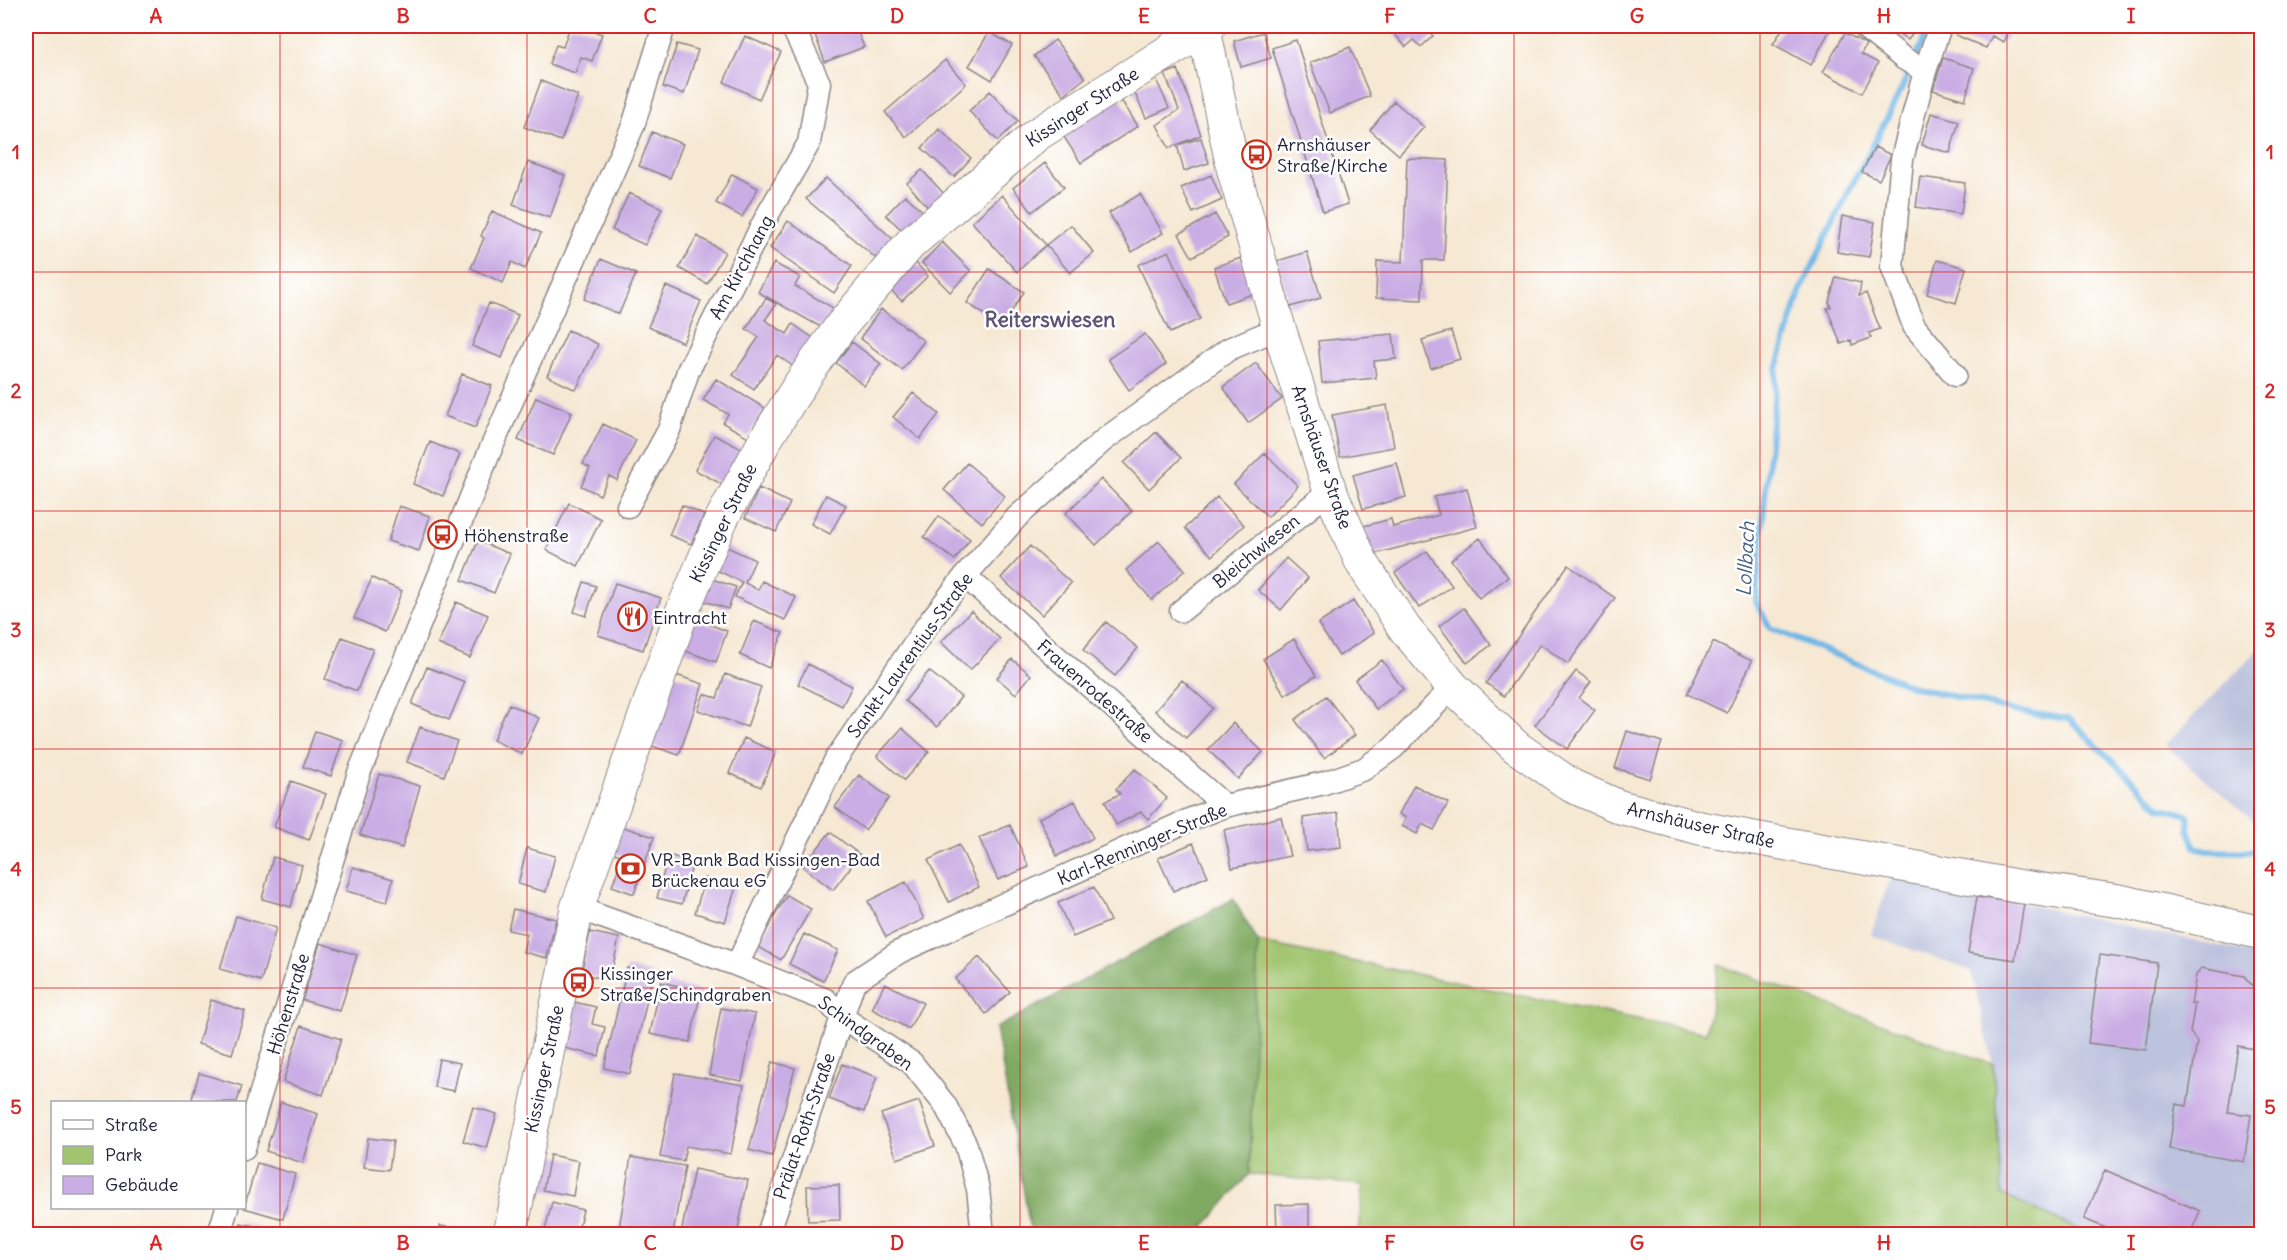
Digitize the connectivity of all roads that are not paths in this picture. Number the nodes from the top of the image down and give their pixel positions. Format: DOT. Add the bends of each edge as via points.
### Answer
graph roads {
  1 [pos="664,26"];
  2 [pos="792,26"];
  3 [pos="1863,26"];
  4 [pos="1941,26"];
  5 [pos="1205,27"];
  6 [pos="1915,66"];
  7 [pos="1279,328"];
  8 [pos="1955,375"];
  9 [pos="1330,491"];
  10 [pos="628,506"];
  11 [pos="965,576"];
  12 [pos="1181,611"];
  13 [pos="1453,687"];
  14 [pos="1226,806"];
  15 [pos="577,908"];
  16 [pos="2262,933"];
  17 [pos="737,965"];
  18 [pos="842,1017"];
  19 [pos="246,1141"];
  20 [pos="227,1209"];
  21 [pos="219,1234"];
  22 [pos="510,1234"];
  23 [pos="768,1234"];
  24 [pos="983,1234"];
  1 -- 19 [label="street, Höhenstraße" via="633,126 489,453 359,773"];
  2 -- 10 [label="street, Am Kirchhang" via="819,83 809,144 768,214 688,371 669,430"];
  3 -- 6 [label="street"];
  4 -- 6 [label="street"];
  5 -- 7 [label="street, Arnshäuser Straße" via="1233,168"];
  5 -- 15 [label="street, Kissinger Straße" via="1036,135 910,244 841,326 766,437 722,518 682,612"];
  6 -- 8 [label="street" via="1892,266 1914,326"];
  7 -- 9 [label="street, Arnshäuser Straße"];
  7 -- 11 [label="street, Sankt-Laurentius-Straße" via="1229,349 1104,440 1017,517"];
  9 -- 12 [label="street, Bleichwiesen"];
  9 -- 13 [label="street, Arnshäuser Straße" via="1362,564 1406,629"];
  11 -- 14 [label="street, Frauenrodestraße"];
  11 -- 17 [label="street, Sankt-Laurentius-Straße" via="836,759"];
  13 -- 14 [label="street, Karl-Renninger-Straße" via="1393,748 1364,769 1324,783"];
  13 -- 16 [label="street, Arnshäuser Straße" via="1516,747 1572,786 1620,807 1700,828 2016,886 2120,901"];
  14 -- 18 [label="street, Karl-Renninger-Straße" via="899,952 854,982"];
  15 -- 17 [label="street, Schindgraben"];
  15 -- 22 [label="street, Kissinger Straße"];
  17 -- 18 [label="street, Schindgraben" via="826,1000"];
  18 -- 23 [label="street, Prälat-Roth-Straße"];
  18 -- 24 [label="street, Schindgraben" via="912,1063 945,1105 966,1145 978,1189"];
  20 -- 21 [label="street"];
}
